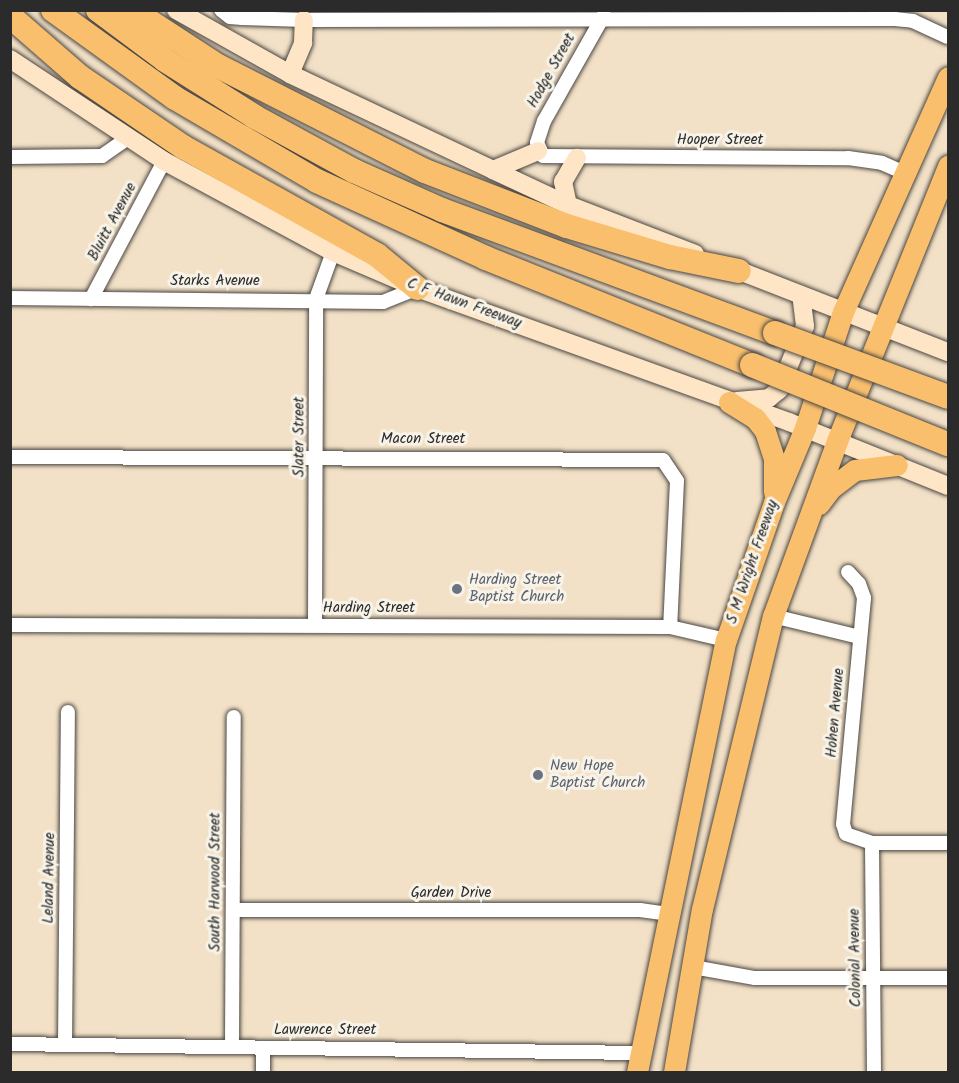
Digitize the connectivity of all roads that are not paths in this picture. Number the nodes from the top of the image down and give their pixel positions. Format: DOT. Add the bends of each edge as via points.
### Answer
graph roads {
  1 [pos="53,10"];
  2 [pos="98,10"];
  3 [pos="132,10"];
  4 [pos="176,10"];
  5 [pos="221,10"];
  6 [pos="604,15"];
  7 [pos="10,16"];
  8 [pos="304,20"];
  9 [pos="948,37"];
  10 [pos="10,59"];
  11 [pos="290,74"];
  12 [pos="948,77"];
  13 [pos="128,138"];
  14 [pos="538,145"];
  15 [pos="10,157"];
  16 [pos="577,158"];
  17 [pos="164,160"];
  18 [pos="948,166"];
  19 [pos="493,170"];
  20 [pos="903,172"];
  21 [pos="943,192"];
  22 [pos="568,205"];
  23 [pos="333,252"];
  24 [pos="739,270"];
  25 [pos="417,288"];
  26 [pos="801,295"];
  27 [pos="10,298"];
  28 [pos="91,298"];
  29 [pos="316,299"];
  30 [pos="843,312"];
  31 [pos="884,327"];
  32 [pos="948,352"];
  33 [pos="948,397"];
  34 [pos="729,402"];
  35 [pos="805,428"];
  36 [pos="837,441"];
  37 [pos="948,444"];
  38 [pos="316,456"];
  39 [pos="10,457"];
  40 [pos="897,465"];
  41 [pos="948,486"];
  42 [pos="774,502"];
  43 [pos="809,516"];
  44 [pos="848,572"];
  45 [pos="773,616"];
  46 [pos="10,625"];
  47 [pos="315,625"];
  48 [pos="670,627"];
  49 [pos="860,637"];
  50 [pos="726,640"];
  51 [pos="68,712"];
  52 [pos="234,717"];
  53 [pos="872,843"];
  54 [pos="948,843"];
  55 [pos="233,910"];
  56 [pos="670,914"];
  57 [pos="693,967"];
  58 [pos="873,978"];
  59 [pos="948,978"];
  60 [pos="10,1044"];
  61 [pos="65,1045"];
  62 [pos="232,1047"];
  63 [pos="263,1048"];
  64 [pos="638,1063"];
  65 [pos="263,1072"];
  66 [pos="674,1072"];
  67 [pos="874,1072"];
  1 -- 37 [label="highway, bridge" via="175,98 316,181 486,258"];
  2 -- 33 [label="highway, bridge" via="165,60 255,117 354,171 442,210"];
  3 -- 24 [label="highway" via="218,66 425,171 567,226 670,257"];
  4 -- 11 [label="main road"];
  5 -- 8 [label="street" via="242,18"];
  6 -- 8 [label="street"];
  6 -- 9 [label="street" via="895,19 913,21"];
  6 -- 14 [label="street, Hodge Street"];
  7 -- 25 [label="highway" via="56,57 183,147 377,255"];
  8 -- 11 [label="main road" via="303,43"];
  10 -- 13 [label="main road, C F Hawn Freeway"];
  11 -- 19 [label="main road"];
  12 -- 20 [label="main road, S M Wright Freeway"];
  13 -- 15 [label="street" via="102,156"];
  13 -- 17 [label="main road, C F Hawn Freeway"];
  14 -- 16 [label="street, Hooper Street" via="549,157"];
  14 -- 19 [label="main road" via="518,160"];
  16 -- 20 [label="street, Hooper Street" via="848,158"];
  16 -- 22 [label="main road" via="562,182"];
  17 -- 23 [label="main road, C F Hawn Freeway"];
  17 -- 28 [label="street, Bluitt Avenue"];
  18 -- 21 [label="main road"];
  19 -- 22 [label="main road"];
  20 -- 30 [label="main road, S M Wright Freeway"];
  21 -- 31 [label="main road"];
  22 -- 24 [label="main road"];
  23 -- 25 [label="main road, C F Hawn Freeway"];
  23 -- 29 [label="street, Slater Street"];
  24 -- 26 [label="main road"];
  25 -- 29 [label="street, Starks Avenue" via="383,302"];
  25 -- 34 [label="main road, C F Hawn Freeway"];
  26 -- 30 [label="main road"];
  26 -- 34 [label="main road" via="805,326 779,390 769,398"];
  27 -- 28 [label="street, Starks Avenue"];
  28 -- 29 [label="street, Starks Avenue"];
  29 -- 38 [label="street, Slater Street"];
  30 -- 31 [label="main road"];
  30 -- 35 [label="main road, S M Wright Freeway"];
  31 -- 32 [label="main road"];
  31 -- 36 [label="main road"];
  34 -- 35 [label="main road, C F Hawn Freeway"];
  34 -- 42 [label="main road" via="754,418 770,440"];
  35 -- 36 [label="main road, C F Hawn Freeway"];
  35 -- 42 [label="main road, S M Wright Freeway"];
  36 -- 40 [label="main road, C F Hawn Freeway"];
  36 -- 43 [label="main road"];
  38 -- 39 [label="street, Macon Street"];
  38 -- 47 [label="street, Slater Street"];
  38 -- 48 [label="street, Macon Street" via="663,460 677,481"];
  40 -- 41 [label="main road, C F Hawn Freeway"];
  40 -- 43 [label="main road" via="855,470 831,488"];
  42 -- 50 [label="main road, S M Wright Freeway"];
  43 -- 45 [label="main road"];
  44 -- 49 [label="street, Hohen Avenue" via="859,584 864,598"];
  45 -- 49 [label="street"];
  45 -- 57 [label="main road" via="728,791"];
  46 -- 47 [label="street, Harding Street"];
  47 -- 48 [label="street, Harding Street"];
  48 -- 50 [label="street, Harding Street"];
  49 -- 53 [label="street, Hohen Avenue" via="843,824 846,834 854,840"];
  50 -- 56 [label="main road, S M Wright Freeway"];
  51 -- 61 [label="street, Leland Avenue"];
  52 -- 55 [label="street, South Harwood Street"];
  53 -- 54 [label="street"];
  53 -- 58 [label="street, Colonial Avenue"];
  55 -- 56 [label="street, Garden Drive" via="640,910"];
  55 -- 62 [label="street, South Harwood Street"];
  56 -- 64 [label="main road, S M Wright Freeway"];
  57 -- 58 [label="street" via="755,978"];
  57 -- 66 [label="main road"];
  58 -- 59 [label="street"];
  58 -- 67 [label="street, Colonial Avenue"];
  60 -- 61 [label="street, Lawrence Street"];
  61 -- 62 [label="street, Lawrence Street"];
  62 -- 63 [label="street, Lawrence Street"];
  63 -- 64 [label="street, Lawrence Street"];
  63 -- 65 [label="street"];
}
